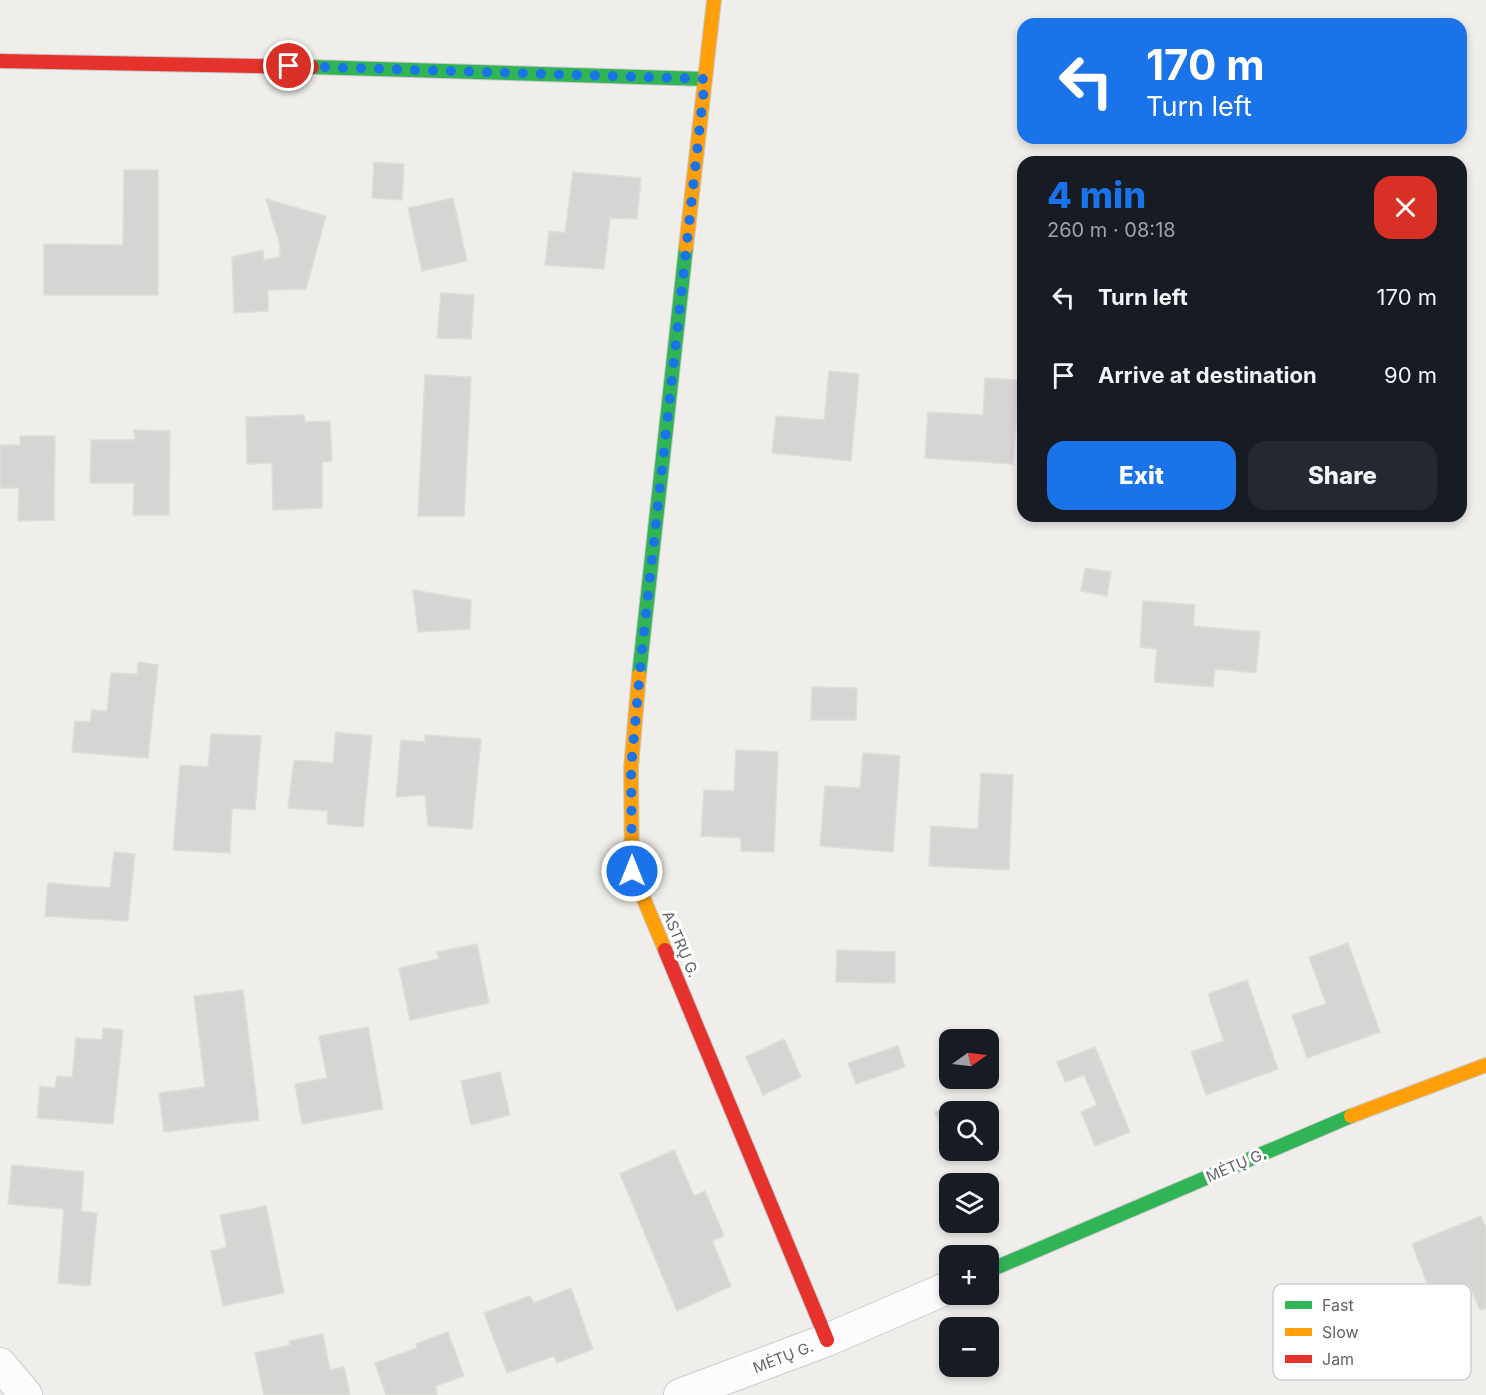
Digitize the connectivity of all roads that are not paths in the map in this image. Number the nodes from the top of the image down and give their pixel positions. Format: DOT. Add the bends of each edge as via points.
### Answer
graph roads {
  1 [pos="714,0"];
  2 [pos="0,62"];
  3 [pos="705,79"];
  4 [pos="1486,1065"];
  5 [pos="999,1266"];
  6 [pos="939,1292"];
  7 [pos="827,1340"];
  8 [pos="0,1364"];
  9 [pos="26,1395"];
  10 [pos="680,1395"];
  1 -- 3 [label="street, ASTRŲ G."];
  2 -- 3 [label="street" via="220,64"];
  3 -- 7 [label="street, ASTRŲ G." via="631,768 632,871"];
  4 -- 5 [label="street, MĖTŲ G." via="1362,1111"];
  6 -- 7 [label="street, MĖTŲ G."];
  7 -- 10 [label="street, MĖTŲ G."];
  8 -- 9 [label="street"];
}
